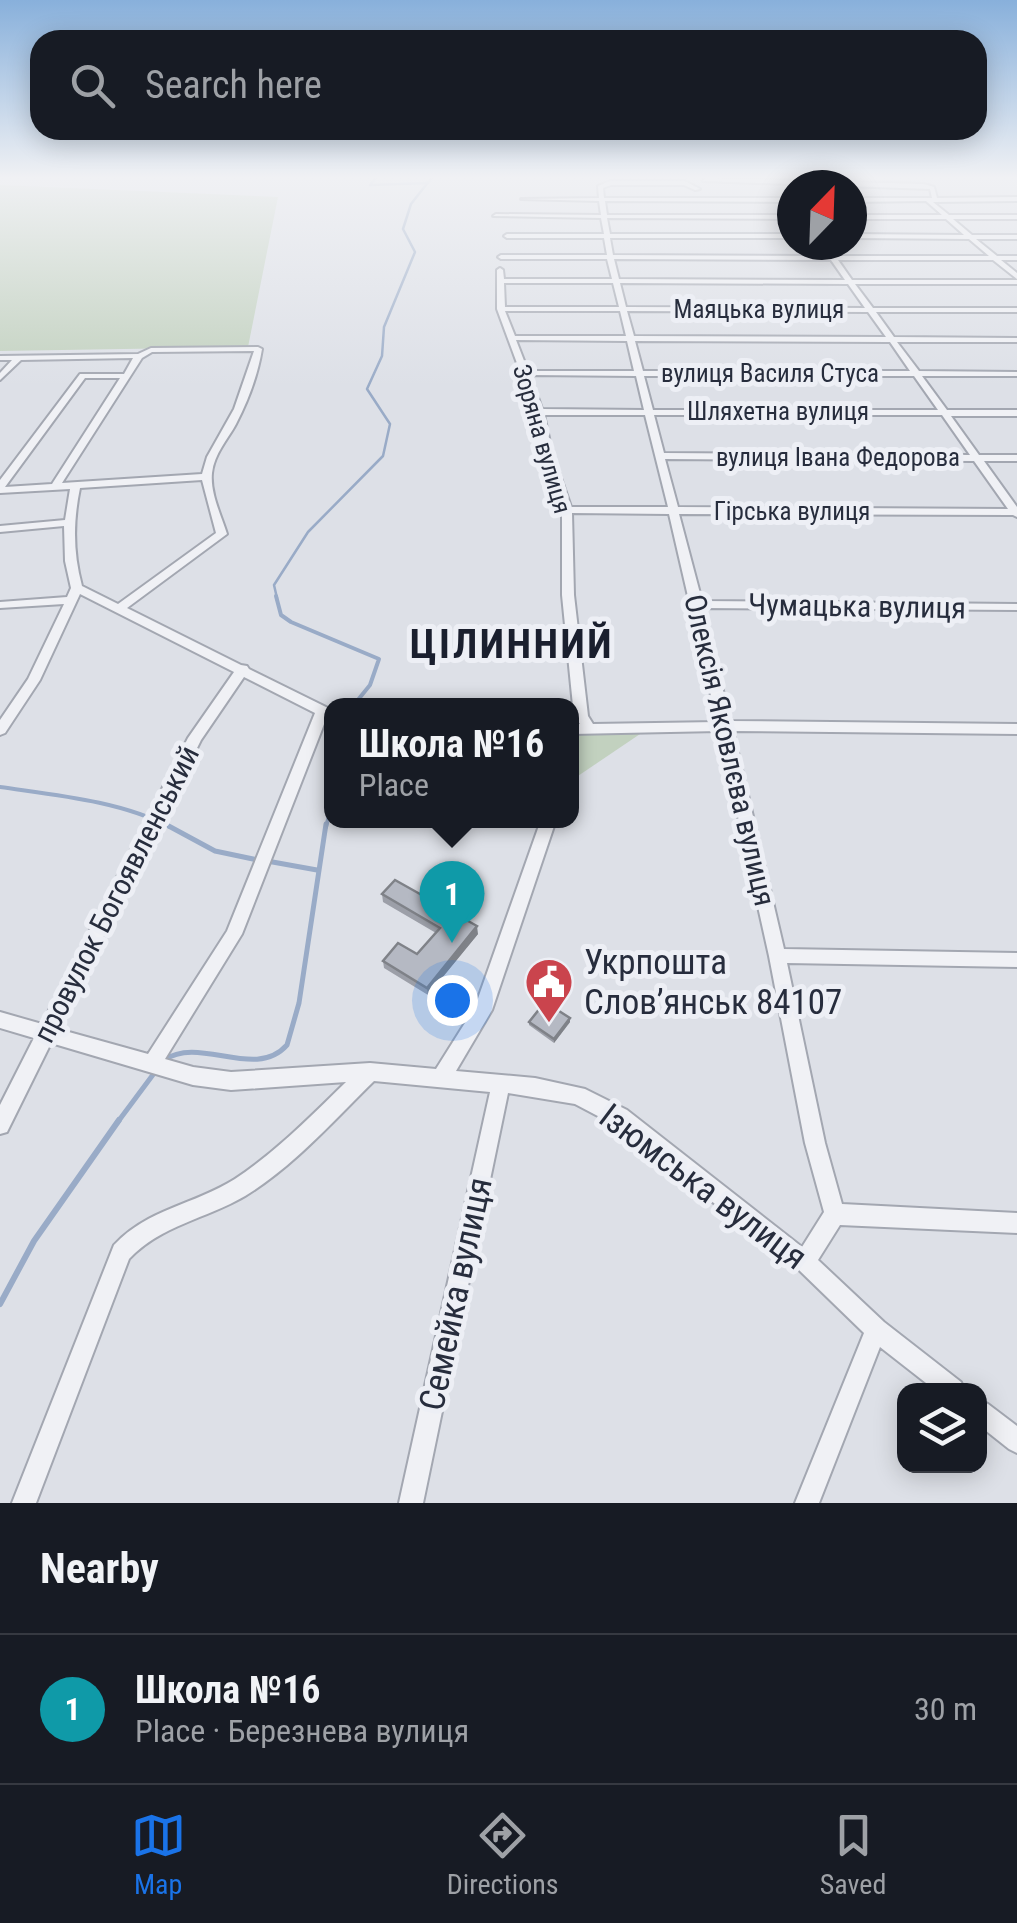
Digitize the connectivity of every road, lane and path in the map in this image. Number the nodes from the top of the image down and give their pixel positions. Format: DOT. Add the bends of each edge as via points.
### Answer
graph roads {
  1 [pos="609,246"];
  2 [pos="982,246"];
  3 [pos="610,257"];
  4 [pos="777,258"];
  5 [pos="867,258"];
  6 [pos="996,258"];
  7 [pos="1017,258"];
  8 [pos="835,260"];
  9 [pos="500,269"];
  10 [pos="1017,279"];
  11 [pos="617,281"];
  12 [pos="852,284"];
  13 [pos="501,308"];
  14 [pos="622,308"];
  15 [pos="871,310"];
  16 [pos="1017,310"];
  17 [pos="512,338"];
  18 [pos="629,338"];
  19 [pos="892,339"];
  20 [pos="1017,340"];
  21 [pos="138,356"];
  22 [pos="0,358"];
  23 [pos="18,358"];
  24 [pos="638,372"];
  25 [pos="523,373"];
  26 [pos="917,374"];
  27 [pos="1017,374"];
  28 [pos="125,376"];
  29 [pos="0,378"];
  30 [pos="646,411"];
  31 [pos="540,412"];
  32 [pos="944,412"];
  33 [pos="1017,412"];
  34 [pos="658,456"];
  35 [pos="977,458"];
  36 [pos="1017,458"];
  37 [pos="206,477"];
  38 [pos="76,484"];
  39 [pos="55,486"];
  40 [pos="0,488"];
  41 [pos="567,510"];
  42 [pos="671,510"];
  43 [pos="1017,513"];
  44 [pos="67,522"];
  45 [pos="0,529"];
  46 [pos="74,594"];
  47 [pos="697,604"];
  48 [pos="0,605"];
  49 [pos="1017,607"];
  50 [pos="117,610"];
  51 [pos="243,670"];
  52 [pos="324,712"];
  53 [pos="324,721"];
  54 [pos="725,726"];
  55 [pos="589,728"];
  56 [pos="579,729"];
  57 [pos="1017,729"];
  58 [pos="0,730"];
  59 [pos="546,828"];
  60 [pos="777,956"];
  61 [pos="1017,960"];
  62 [pos="0,1020"];
  63 [pos="45,1035"];
  64 [pos="152,1063"];
  65 [pos="370,1072"];
  66 [pos="442,1078"];
  67 [pos="502,1084"];
  68 [pos="0,1125"];
  69 [pos="835,1214"];
  70 [pos="1017,1223"];
  71 [pos="805,1262"];
  72 [pos="876,1330"];
  73 [pos="944,1383"];
  74 [pos="987,1417"];
  75 [pos="1017,1441"];
  76 [pos="24,1503"];
  77 [pos="411,1503"];
  78 [pos="807,1503"];
  1 -- 3 [label="street, Олексія Яковлєва вулиця"];
  2 -- 6 [label="street"];
  3 -- 4 [label="street"];
  3 -- 9 [label="street"];
  3 -- 11 [label="street, Олексія Яковлєва вулиця"];
  5 -- 6 [label="street"];
  6 -- 7 [label="street"];
  6 -- 10 [label="street"];
  8 -- 12 [label="street"];
  9 -- 11 [label="street"];
  9 -- 13 [label="street, Зоряна вулиця"];
  10 -- 12 [label="street"];
  11 -- 12 [label="street"];
  11 -- 14 [label="street, Олексія Яковлєва вулиця"];
  12 -- 15 [label="street"];
  13 -- 14 [label="street, Маяцька вулиця"];
  13 -- 17 [label="street, Зоряна вулиця"];
  14 -- 15 [label="street, Маяцька вулиця"];
  14 -- 18 [label="street, Олексія Яковлєва вулиця"];
  15 -- 16 [label="street, Маяцька вулиця"];
  15 -- 19 [label="street"];
  17 -- 18 [label="street"];
  17 -- 25 [label="street, Зоряна вулиця"];
  18 -- 19 [label="street"];
  18 -- 24 [label="street, Олексія Яковлєва вулиця"];
  19 -- 20 [label="street"];
  19 -- 26 [label="street"];
  21 -- 23 [label="street"];
  21 -- 28 [label="street"];
  21 -- 37 [label="street" via="150,350 258,350 260,361"];
  22 -- 23 [label="street"];
  23 -- 29 [label="street"];
  24 -- 25 [label="street, вулиця Василя Стуса"];
  24 -- 26 [label="street, вулиця Василя Стуса"];
  24 -- 30 [label="street, Олексія Яковлєва вулиця"];
  25 -- 31 [label="street, Зоряна вулиця"];
  26 -- 27 [label="street, вулиця Василя Стуса"];
  26 -- 32 [label="street"];
  28 -- 39 [label="street"];
  28 -- 40 [label="street" via="83,376"];
  30 -- 31 [label="street, Шляхетна вулиця"];
  30 -- 32 [label="street, Шляхетна вулиця"];
  30 -- 34 [label="street, Олексія Яковлєва вулиця"];
  31 -- 41 [label="street, Зоряна вулиця"];
  32 -- 33 [label="street, Шляхетна вулиця"];
  32 -- 35 [label="street"];
  34 -- 35 [label="street, вулиця Івана Федорова"];
  34 -- 42 [label="street, Олексія Яковлєва вулиця"];
  35 -- 36 [label="street, вулиця Івана Федорова"];
  35 -- 43 [label="street"];
  37 -- 38 [label="street"];
  37 -- 50 [label="street" via="222,534"];
  38 -- 39 [label="street"];
  38 -- 44 [label="street"];
  39 -- 40 [label="street"];
  41 -- 42 [label="street, Гірська вулиця"];
  41 -- 55 [label="street, Зоряна вулиця" via="568,595 581,716"];
  42 -- 43 [label="street, Гірська вулиця"];
  42 -- 47 [label="street, Олексія Яковлєва вулиця"];
  44 -- 45 [label="street"];
  44 -- 46 [label="street"];
  46 -- 48 [label="street"];
  46 -- 50 [label="street"];
  46 -- 58 [label="street" via="34,680"];
  47 -- 49 [label="street, Чумацька вулиця"];
  47 -- 54 [label="street, Олексія Яковлєва вулиця"];
  50 -- 51 [label="street"];
  51 -- 52 [label="street"];
  51 -- 63 [label="street, провулок Богоявленський" via="195,738"];
  53 -- 64 [label="street" via="234,934"];
  54 -- 55 [label="street"];
  54 -- 57 [label="street"];
  54 -- 60 [label="street, Олексія Яковлєва вулиця"];
  55 -- 56 [label="street"];
  59 -- 66 [label="street" via="483,1010"];
  60 -- 61 [label="street"];
  60 -- 69 [label="street, Олексія Яковлєва вулиця"];
  62 -- 63 [label="street, Ізюмська вулиця"];
  63 -- 64 [label="street, Ізюмська вулиця"];
  63 -- 68 [label="street, провулок Богоявленський"];
  64 -- 65 [label="street, Ізюмська вулиця" via="230,1081"];
  65 -- 66 [label="street, Ізюмська вулиця"];
  65 -- 76 [label="street" via="242,1186 148,1226 121,1252"];
  66 -- 67 [label="street, Ізюмська вулиця"];
  67 -- 71 [label="street, Ізюмська вулиця" via="578,1095 620,1117"];
  67 -- 77 [label="street, Семейка вулиця"];
  69 -- 70 [label="street"];
  69 -- 71 [label="street"];
  71 -- 72 [label="street, Ізюмська вулиця"];
  72 -- 73 [label="street, Ізюмська вулиця"];
  72 -- 78 [label="street"];
  74 -- 75 [label="street"];
}
